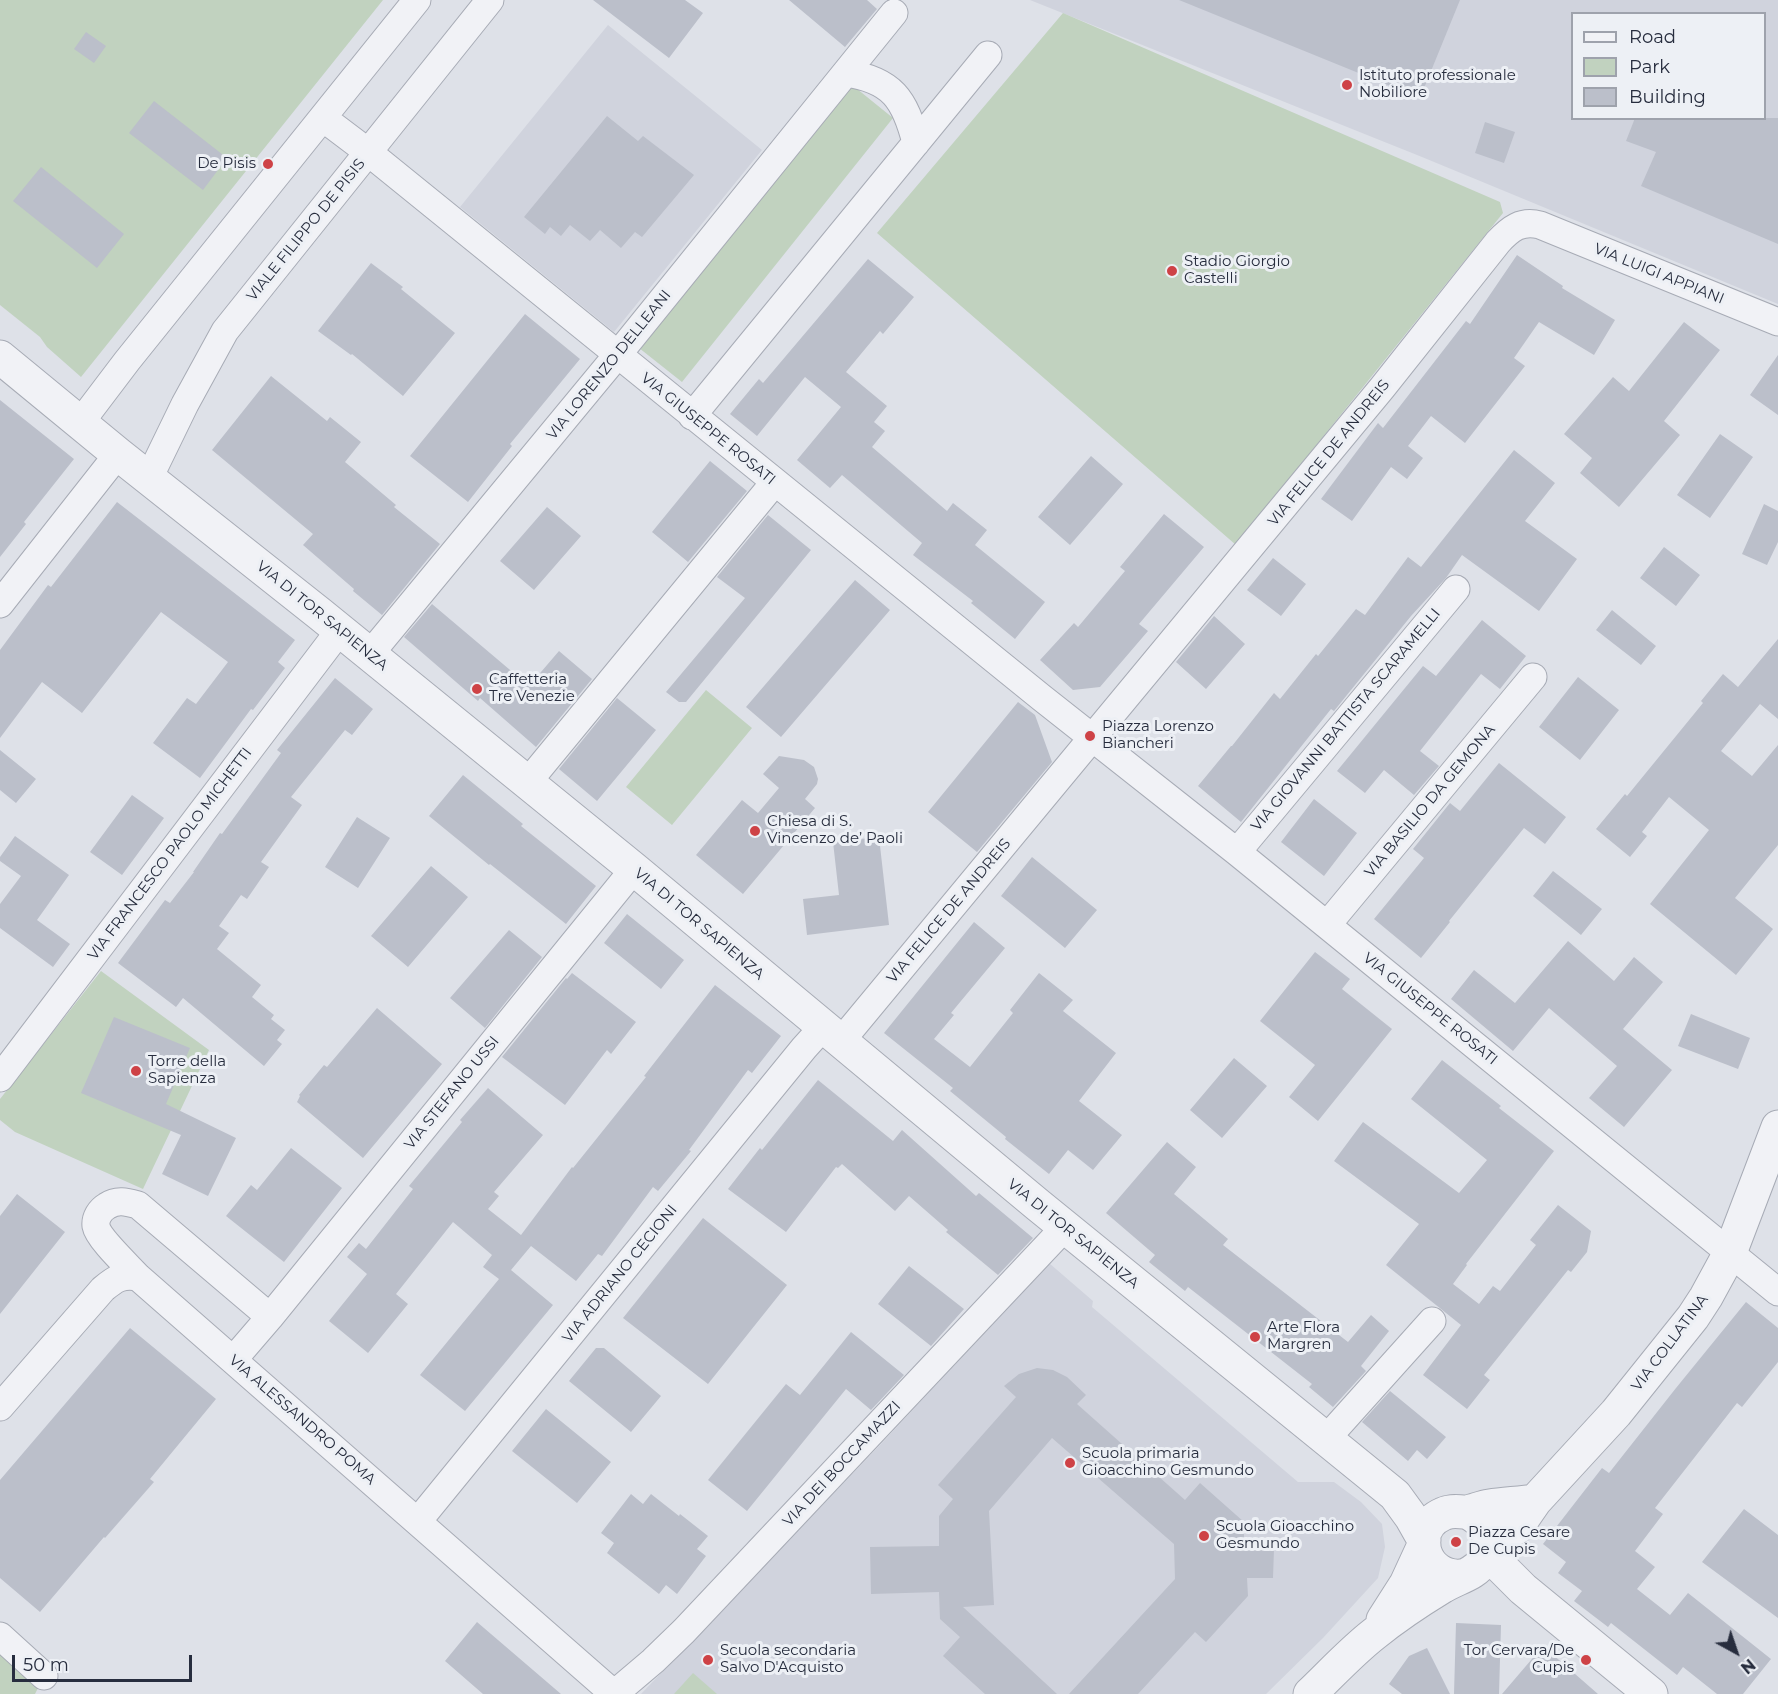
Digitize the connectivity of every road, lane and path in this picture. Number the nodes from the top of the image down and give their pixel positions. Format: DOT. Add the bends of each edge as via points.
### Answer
graph roads {
  1 [pos="417,0"];
  2 [pos="490,0"];
  3 [pos="894,13"];
  4 [pos="988,55"];
  5 [pos="846,73"];
  6 [pos="323,118"];
  7 [pos="916,143"];
  8 [pos="368,152"];
  9 [pos="1540,225"];
  10 [pos="1778,322"];
  11 [pos="617,355"];
  12 [pos="0,357"];
  13 [pos="692,416"];
  14 [pos="80,423"];
  15 [pos="118,454"];
  16 [pos="149,478"];
  17 [pos="774,483"];
  18 [pos="1456,589"];
  19 [pos="0,604"];
  20 [pos="340,630"];
  21 [pos="370,654"];
  22 [pos="1533,677"];
  23 [pos="1092,738"];
  24 [pos="527,783"];
  25 [pos="1237,852"];
  26 [pos="634,870"];
  27 [pos="1327,925"];
  28 [pos="832,1034"];
  29 [pos="0,1078"];
  30 [pos="1778,1127"];
  31 [pos="1065,1227"];
  32 [pos="1730,1253"];
  33 [pos="138,1276"];
  34 [pos="1778,1292"];
  35 [pos="270,1317"];
  36 [pos="1432,1321"];
  37 [pos="233,1360"];
  38 [pos="0,1407"];
  39 [pos="1326,1439"];
  40 [pos="1395,1495"];
  41 [pos="1535,1501"];
  42 [pos="1458,1512"];
  43 [pos="418,1521"];
  44 [pos="1489,1542"];
  45 [pos="1424,1543"];
  46 [pos="1464,1575"];
  47 [pos="1518,1585"];
  48 [pos="1373,1634"];
  49 [pos="0,1636"];
  50 [pos="44,1676"];
  51 [pos="614,1694"];
  52 [pos="1310,1694"];
  53 [pos="1651,1694"];
  1 -- 6 [label="street"];
  2 -- 8 [label="street, VIALE FILIPPO DE PISIS"];
  3 -- 5 [label="street, VIA LORENZO DELLEANI"];
  4 -- 7 [label="street"];
  5 -- 7 [label="street" via="875,80 902,102"];
  5 -- 11 [label="street, VIA LORENZO DELLEANI"];
  6 -- 8 [label="street, VIA GIUSEPPE ROSATI"];
  6 -- 14 [label="street"];
  7 -- 13 [label="street"];
  8 -- 11 [label="street, VIA GIUSEPPE ROSATI"];
  8 -- 16 [label="street, VIALE FILIPPO DE PISIS" via="225,331"];
  9 -- 10 [label="street, VIA LUIGI APPIANI"];
  9 -- 23 [label="street, VIA FELICE DE ANDREIS" via="1520,225 1498,242"];
  11 -- 13 [label="street, VIA GIUSEPPE ROSATI"];
  11 -- 21 [label="street, VIA LORENZO DELLEANI"];
  12 -- 14 [label="street, VIA DI TOR SAPIENZA"];
  13 -- 17 [label="street, VIA GIUSEPPE ROSATI"];
  14 -- 15 [label="street, VIA DI TOR SAPIENZA"];
  15 -- 16 [label="street, VIA DI TOR SAPIENZA"];
  15 -- 19 [label="street"];
  16 -- 20 [label="street, VIA DI TOR SAPIENZA"];
  17 -- 23 [label="street, VIA GIUSEPPE ROSATI"];
  17 -- 24 [label="street"];
  18 -- 25 [label="street, VIA GIOVANNI BATTISTA SCARAMELLI"];
  20 -- 21 [label="street, VIA DI TOR SAPIENZA"];
  20 -- 29 [label="street, VIA FRANCESCO PAOLO MICHETTI"];
  21 -- 24 [label="street, VIA DI TOR SAPIENZA"];
  22 -- 27 [label="street, VIA BASILIO DA GEMONA"];
  23 -- 25 [label="street, VIA GIUSEPPE ROSATI"];
  23 -- 28 [label="street, VIA FELICE DE ANDREIS" via="1058,782"];
  24 -- 26 [label="street, VIA DI TOR SAPIENZA"];
  25 -- 27 [label="street, VIA GIUSEPPE ROSATI"];
  26 -- 28 [label="street, VIA DI TOR SAPIENZA"];
  26 -- 35 [label="street, VIA STEFANO USSI"];
  27 -- 32 [label="street, VIA GIUSEPPE ROSATI"];
  28 -- 31 [label="street, VIA DI TOR SAPIENZA"];
  28 -- 43 [label="street, VIA ADRIANO CECIONI" via="804,1048"];
  30 -- 32 [label="street, VIA COLLATINA"];
  31 -- 39 [label="street, VIA DI TOR SAPIENZA"];
  31 -- 51 [label="street, VIA DEI BOCCAMAZZI" via="684,1631"];
  32 -- 34 [label="street, VIA GIUSEPPE ROSATI"];
  32 -- 41 [label="street, VIA COLLATINA" via="1679,1336 1616,1413"];
  33 -- 35 [label="street, VIA ALESSANDRO POMA" via="99,1234 98,1215 106,1206 118,1202 138,1205"];
  33 -- 37 [label="street, VIA ALESSANDRO POMA"];
  33 -- 38 [label="street" via="120,1276 104,1289"];
  35 -- 37 [label="street, VIA STEFANO USSI"];
  36 -- 39 [label="street"];
  37 -- 43 [label="street, VIA ALESSANDRO POMA"];
  39 -- 40 [label="street, VIA DI TOR SAPIENZA"];
  40 -- 42 [label="street"];
  40 -- 45 [label="street"];
  41 -- 42 [label="street"];
  41 -- 44 [label="street" via="1513,1531"];
  42 -- 44 [label="street" via="1475,1516 1483,1523"];
  42 -- 45 [label="street" via="1440,1515 1432,1522"];
  43 -- 51 [label="street, VIA ALESSANDRO POMA"];
  44 -- 46 [label="street" via="1483,1561"];
  44 -- 47 [label="street" via="1502,1568"];
  45 -- 46 [label="street" via="1428,1561 1436,1569 1450,1576"];
  45 -- 48 [label="street" via="1406,1584"];
  46 -- 47 [label="street" via="1498,1576"];
  46 -- 48 [label="street"];
  47 -- 53 [label="street"];
  48 -- 52 [label="street"];
  49 -- 50 [label="street"];
}
